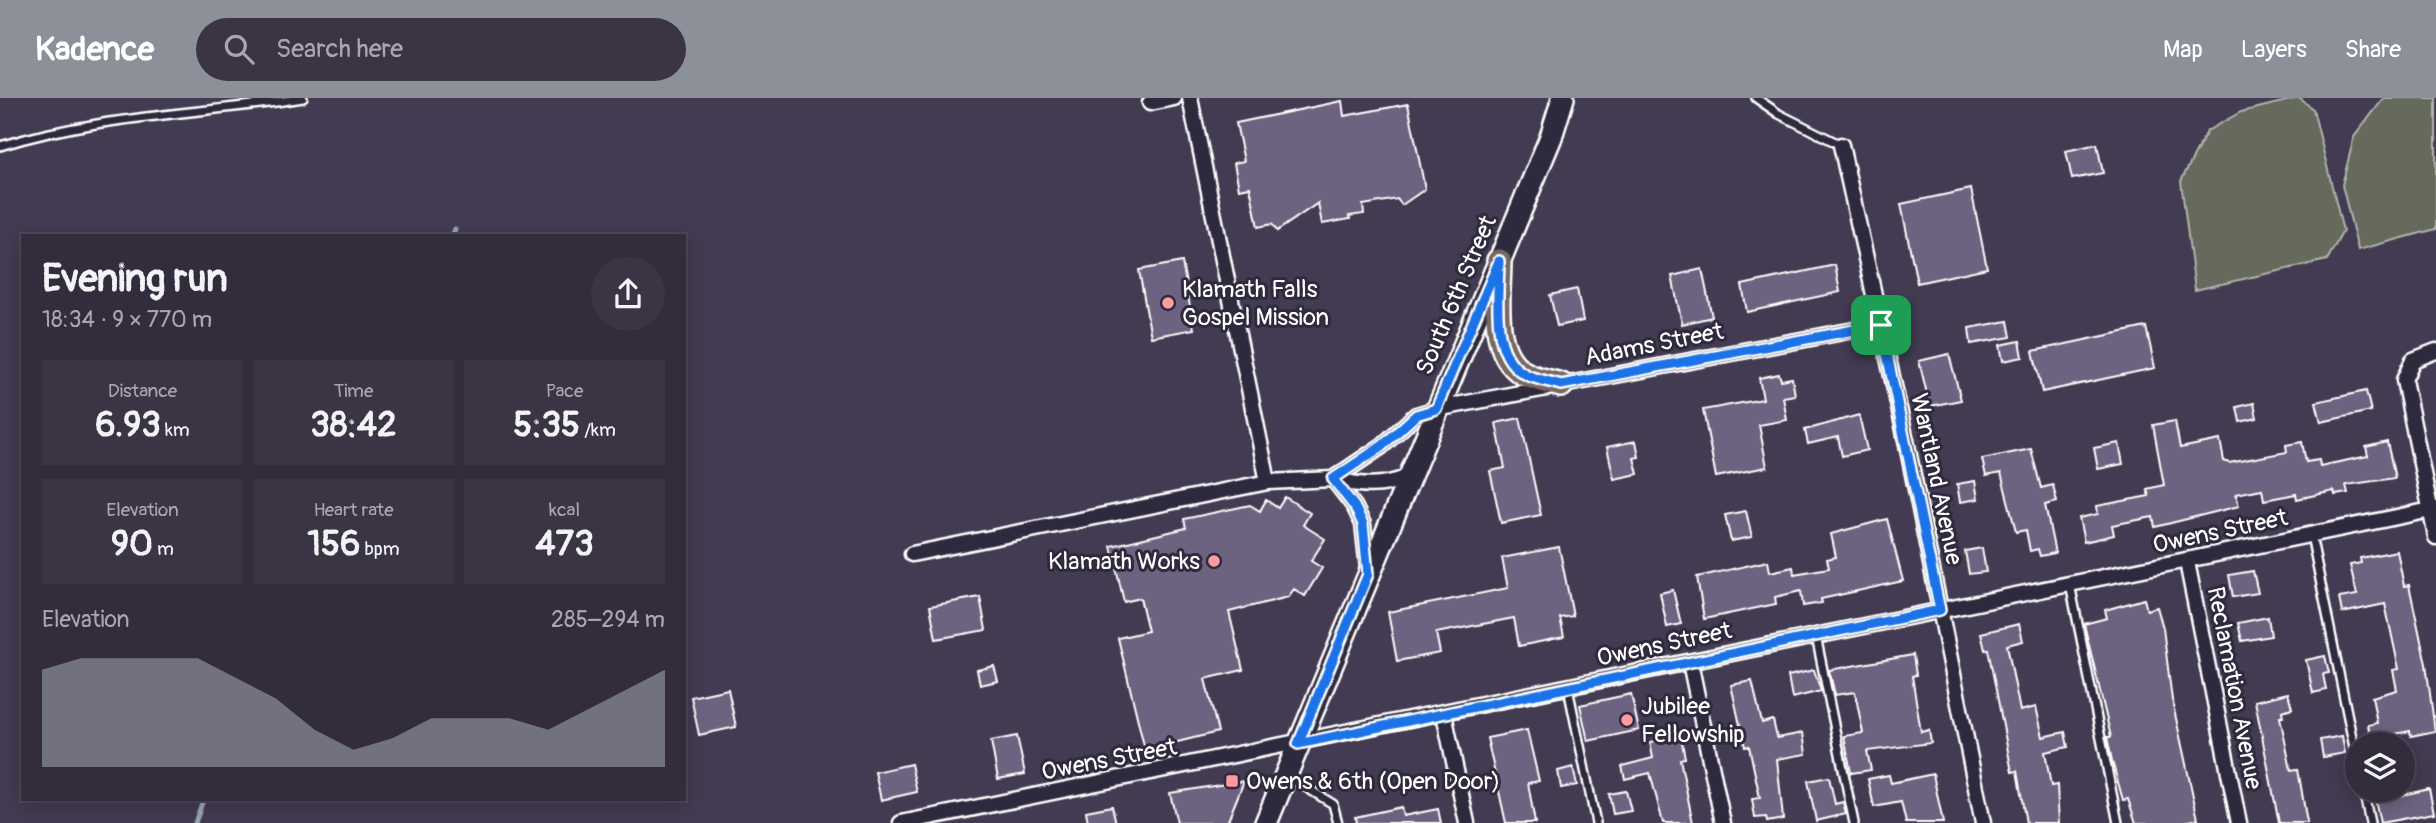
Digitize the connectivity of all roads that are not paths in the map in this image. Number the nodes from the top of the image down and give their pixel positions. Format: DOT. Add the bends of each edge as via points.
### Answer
graph roads {
  1 [pos="303,98"];
  2 [pos="1174,98"];
  3 [pos="1190,98"];
  4 [pos="1563,98"];
  5 [pos="1756,98"];
  6 [pos="1150,103"];
  7 [pos="1841,145"];
  8 [pos="0,146"];
  9 [pos="1499,261"];
  10 [pos="1881,325"];
  11 [pos="2430,352"];
  12 [pos="1561,385"];
  13 [pos="1436,409"];
  14 [pos="1408,477"];
  15 [pos="1333,479"];
  16 [pos="1268,482"];
  17 [pos="2433,509"];
  18 [pos="2311,535"];
  19 [pos="2436,537"];
  20 [pos="912,554"];
  21 [pos="2186,562"];
  22 [pos="1368,574"];
  23 [pos="2070,584"];
  24 [pos="1940,610"];
  25 [pos="1816,636"];
  26 [pos="1690,662"];
  27 [pos="1567,688"];
  28 [pos="1444,714"];
  29 [pos="2351,732"];
  30 [pos="1298,744"];
  31 [pos="1285,775"];
  32 [pos="2366,802"];
  33 [pos="947,819"];
  34 [pos="901,823"];
  35 [pos="1266,823"];
  36 [pos="1338,823"];
  37 [pos="1467,823"];
  38 [pos="1595,823"];
  39 [pos="1723,823"];
  40 [pos="1854,823"];
  41 [pos="1983,823"];
  42 [pos="2118,823"];
  43 [pos="2239,823"];
  44 [pos="2370,823"];
  1 -- 8 [label="lane" via="235,109 119,118"];
  2 -- 6 [label="street"];
  3 -- 16 [label="street"];
  4 -- 9 [label="main road, South 6th Street"];
  5 -- 7 [label="lane"];
  7 -- 10 [label="street, Wantland Avenue"];
  9 -- 12 [label="main road" via="1499,338 1510,361 1527,376"];
  9 -- 13 [label="main road, South 6th Street"];
  10 -- 12 [label="street, Adams Street"];
  10 -- 24 [label="street, Wantland Avenue"];
  11 -- 17 [label="street" via="2413,360 2404,380"];
  12 -- 13 [label="street, Adams Street"];
  13 -- 14 [label="main road, South 6th Street"];
  13 -- 15 [label="street, Adams Street" via="1416,415 1382,446"];
  14 -- 15 [label="street" via="1376,485"];
  14 -- 22 [label="main road, South 6th Street"];
  15 -- 16 [label="street"];
  15 -- 22 [label="street" via="1363,524"];
  16 -- 20 [label="street"];
  17 -- 18 [label="street, Owens Street"];
  17 -- 19 [label="street"];
  18 -- 21 [label="street, Owens Street"];
  18 -- 29 [label="lane"];
  21 -- 23 [label="street, Owens Street"];
  21 -- 43 [label="street, Reclamation Avenue"];
  22 -- 30 [label="main road, South 6th Street"];
  23 -- 24 [label="street, Owens Street"];
  23 -- 42 [label="lane"];
  24 -- 25 [label="street, Owens Street"];
  24 -- 41 [label="street, Wantland Avenue"];
  25 -- 26 [label="street, Owens Street"];
  25 -- 40 [label="lane"];
  26 -- 27 [label="street, Owens Street"];
  26 -- 39 [label="street"];
  27 -- 28 [label="street, Owens Street"];
  27 -- 38 [label="lane"];
  28 -- 30 [label="street, Owens Street"];
  28 -- 37 [label="street"];
  30 -- 31 [label="main road, South 6th Street"];
  30 -- 33 [label="street, Owens Street"];
  31 -- 35 [label="main road, South 6th Street"];
  31 -- 36 [label="lane" via="1334,804"];
  32 -- 44 [label="lane"];
  33 -- 34 [label="street, Owens Street"];
}
